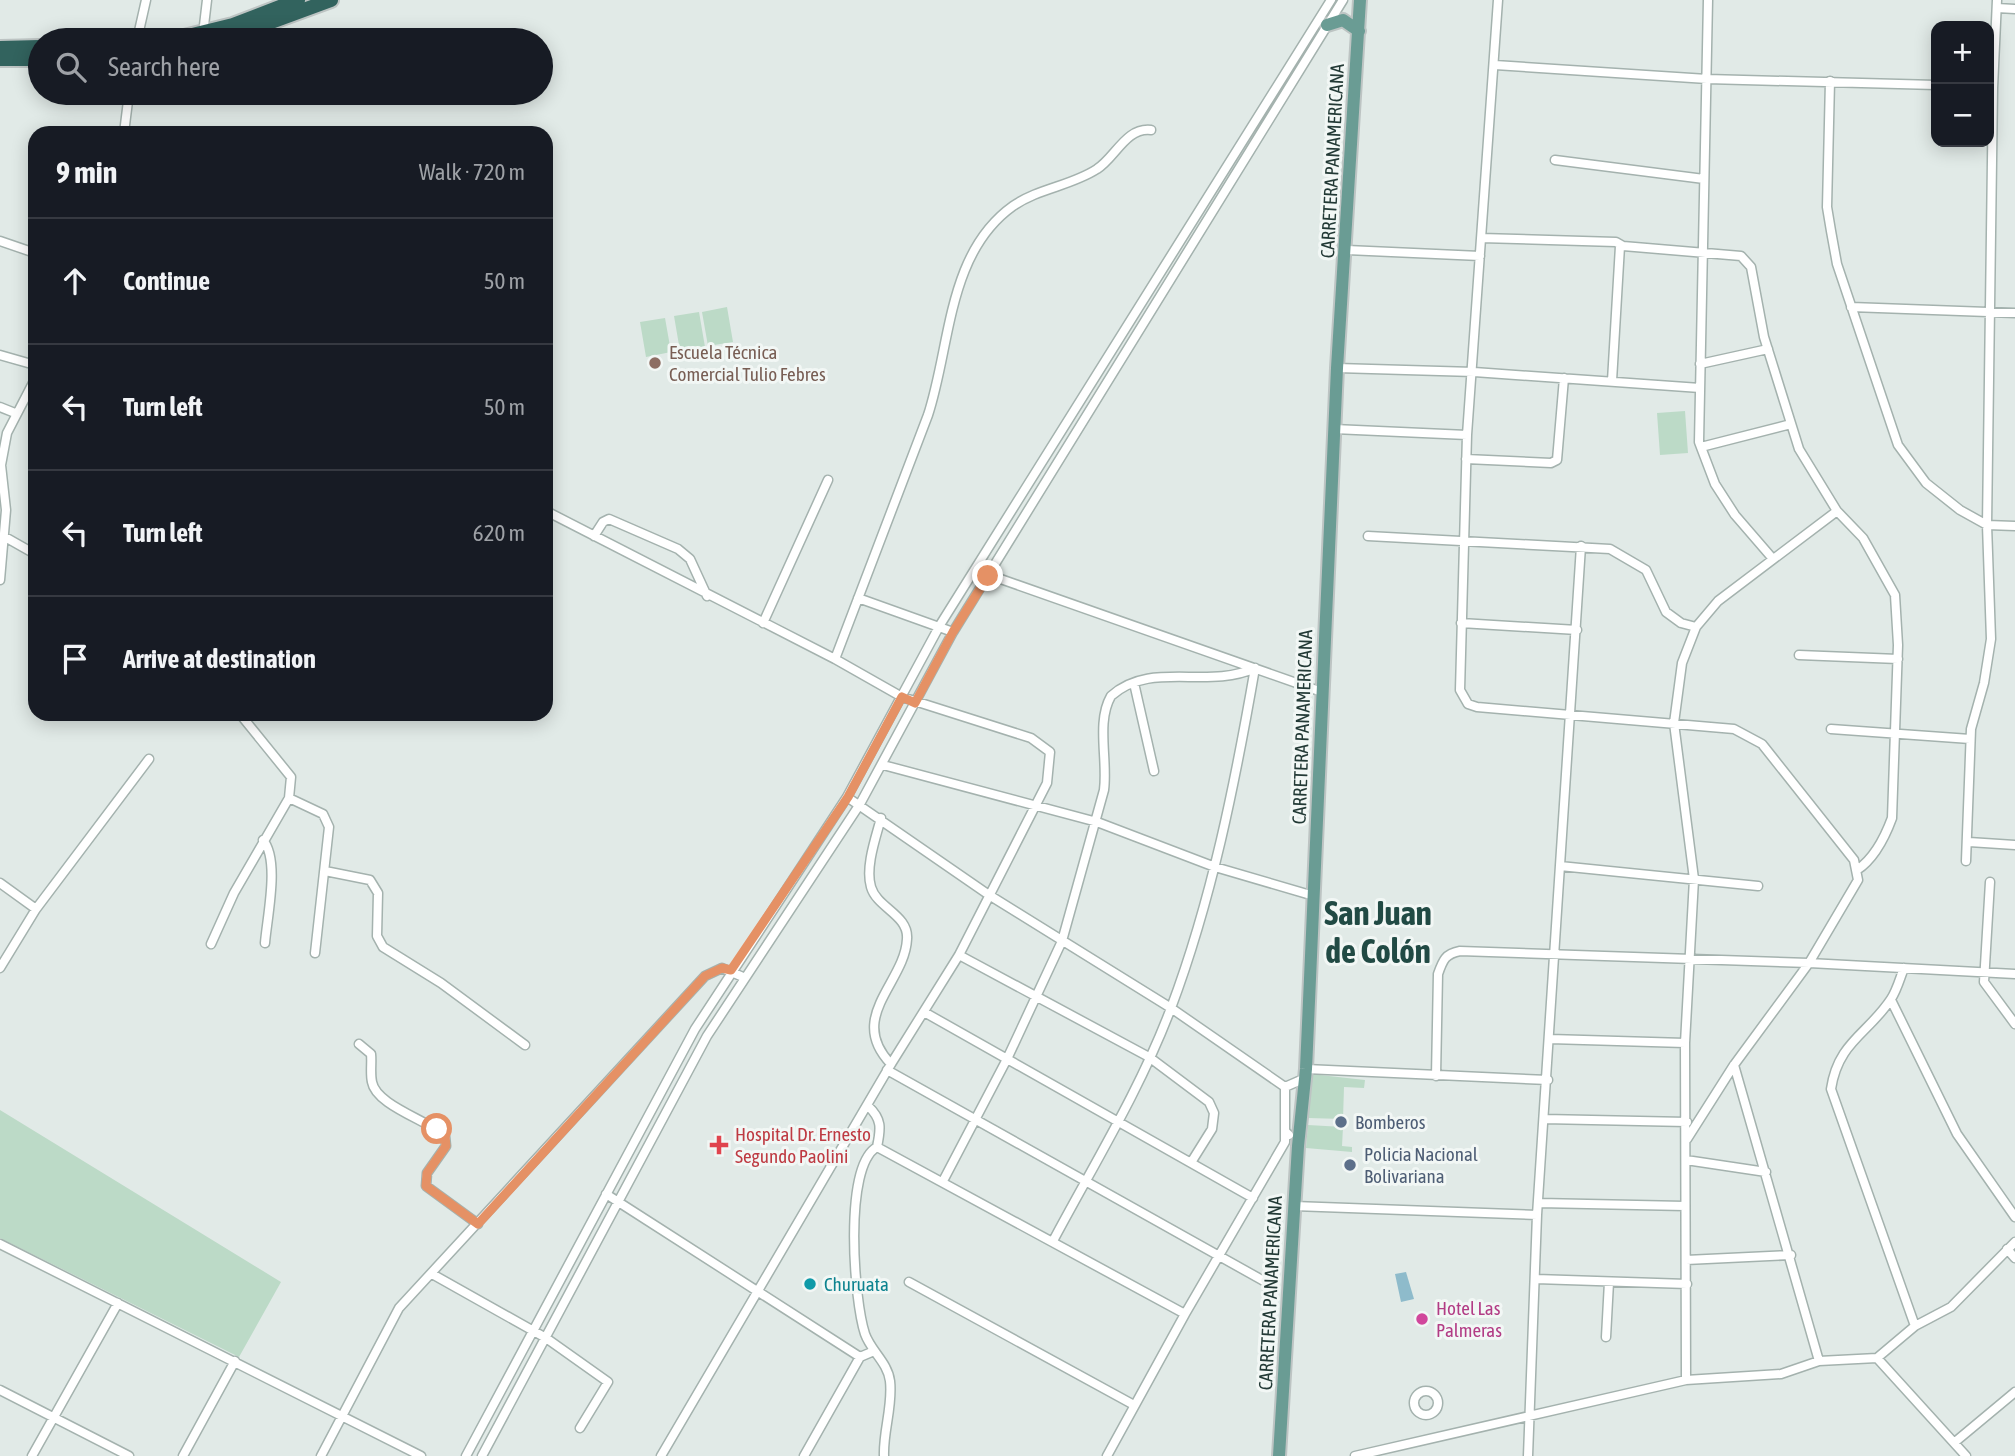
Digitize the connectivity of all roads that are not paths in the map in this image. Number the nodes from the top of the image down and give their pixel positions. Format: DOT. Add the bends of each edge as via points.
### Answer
graph roads {
  1 [pos="146,0"];
  2 [pos="207,0"];
  3 [pos="299,0"];
  4 [pos="331,0"];
  5 [pos="1331,0"];
  6 [pos="1343,0"];
  7 [pos="1360,0"];
  8 [pos="1497,0"];
  9 [pos="1708,0"];
  10 [pos="1997,4"];
  11 [pos="2015,9"];
  12 [pos="1327,25"];
  13 [pos="140,28"];
  14 [pos="204,28"];
  15 [pos="220,28"];
  16 [pos="255,28"];
  17 [pos="1359,31"];
  18 [pos="28,47"];
  19 [pos="0,48"];
  20 [pos="0,59"];
  21 [pos="28,59"];
  22 [pos="1495,65"];
  23 [pos="1707,79"];
  24 [pos="1830,81"];
  25 [pos="1991,84"];
  26 [pos="1931,85"];
  27 [pos="128,105"];
  28 [pos="125,126"];
  29 [pos="1151,130"];
  30 [pos="1990,147"];
  31 [pos="1555,160"];
  32 [pos="1704,180"];
  33 [pos="1481,238"];
  34 [pos="0,241"];
  35 [pos="1620,246"];
  36 [pos="1346,250"];
  37 [pos="28,251"];
  38 [pos="1701,254"];
  39 [pos="1480,256"];
  40 [pos="1851,307"];
  41 [pos="1989,312"];
  42 [pos="2015,313"];
  43 [pos="1768,349"];
  44 [pos="0,355"];
  45 [pos="28,363"];
  46 [pos="1700,364"];
  47 [pos="1337,368"];
  48 [pos="1474,372"];
  49 [pos="1564,378"];
  50 [pos="1612,382"];
  51 [pos="1700,388"];
  52 [pos="28,391"];
  53 [pos="0,407"];
  54 [pos="15,412"];
  55 [pos="1791,424"];
  56 [pos="1334,429"];
  57 [pos="1468,435"];
  58 [pos="1701,447"];
  59 [pos="1466,459"];
  60 [pos="828,480"];
  61 [pos="1837,511"];
  62 [pos="553,515"];
  63 [pos="1987,525"];
  64 [pos="2015,526"];
  65 [pos="1368,536"];
  66 [pos="5,537"];
  67 [pos="594,537"];
  68 [pos="1463,541"];
  69 [pos="1581,546"];
  70 [pos="28,550"];
  71 [pos="1773,559"];
  72 [pos="975,570"];
  73 [pos="988,576"];
  74 [pos="0,580"];
  75 [pos="707,596"];
  76 [pos="858,598"];
  77 [pos="763,623"];
  78 [pos="1461,623"];
  79 [pos="940,625"];
  80 [pos="1696,627"];
  81 [pos="1577,630"];
  82 [pos="953,632"];
  83 [pos="1798,655"];
  84 [pos="835,659"];
  85 [pos="1898,659"];
  86 [pos="1255,668"];
  87 [pos="1134,683"];
  88 [pos="1322,692"];
  89 [pos="902,697"];
  90 [pos="915,703"];
  91 [pos="1572,715"];
  92 [pos="246,721"];
  93 [pos="1675,723"];
  94 [pos="1831,729"];
  95 [pos="1894,734"];
  96 [pos="1970,739"];
  97 [pos="149,759"];
  98 [pos="883,765"];
  99 [pos="1154,771"];
  100 [pos="848,797"];
  101 [pos="289,798"];
  102 [pos="860,804"];
  103 [pos="1037,805"];
  104 [pos="881,817"];
  105 [pos="1097,822"];
  106 [pos="263,840"];
  107 [pos="1969,842"];
  108 [pos="2015,845"];
  109 [pos="1966,861"];
  110 [pos="1560,866"];
  111 [pos="1215,867"];
  112 [pos="1857,870"];
  113 [pos="325,871"];
  114 [pos="1694,879"];
  115 [pos="1990,882"];
  116 [pos="0,883"];
  117 [pos="1758,886"];
  118 [pos="989,895"];
  119 [pos="1314,896"];
  120 [pos="36,909"];
  121 [pos="1062,941"];
  122 [pos="265,943"];
  123 [pos="211,944"];
  124 [pos="315,953"];
  125 [pos="1554,954"];
  126 [pos="959,955"];
  127 [pos="1690,961"];
  128 [pos="1809,963"];
  129 [pos="0,968"];
  130 [pos="1904,968"];
  131 [pos="731,970"];
  132 [pos="1984,973"];
  133 [pos="2015,974"];
  134 [pos="743,977"];
  135 [pos="1036,998"];
  136 [pos="1891,1000"];
  137 [pos="1171,1008"];
  138 [pos="924,1012"];
  139 [pos="2015,1024"];
  140 [pos="1550,1039"];
  141 [pos="1685,1043"];
  142 [pos="359,1044"];
  143 [pos="524,1045"];
  144 [pos="1149,1058"];
  145 [pos="1007,1059"];
  146 [pos="1734,1065"];
  147 [pos="889,1067"];
  148 [pos="1305,1075"];
  149 [pos="1436,1076"];
  150 [pos="1548,1080"];
  151 [pos="1285,1087"];
  152 [pos="868,1106"];
  153 [pos="975,1118"];
  154 [pos="1544,1119"];
  155 [pos="1119,1121"];
  156 [pos="1687,1122"];
  157 [pos="1285,1130"];
  158 [pos="1686,1139"];
  159 [pos="1298,1146"];
  160 [pos="877,1147"];
  161 [pos="1686,1160"];
  162 [pos="1192,1161"];
  163 [pos="1766,1172"];
  164 [pos="1086,1179"];
  165 [pos="943,1181"];
  166 [pos="606,1194"];
  167 [pos="1253,1198"];
  168 [pos="619,1202"];
  169 [pos="1539,1203"];
  170 [pos="1294,1206"];
  171 [pos="1685,1206"];
  172 [pos="1537,1215"];
  173 [pos="2015,1217"];
  174 [pos="478,1224"];
  175 [pos="1053,1241"];
  176 [pos="2015,1242"];
  177 [pos="0,1244"];
  178 [pos="2007,1250"];
  179 [pos="1791,1255"];
  180 [pos="1218,1258"];
  181 [pos="2015,1258"];
  182 [pos="1686,1260"];
  183 [pos="432,1274"];
  184 [pos="1536,1279"];
  185 [pos="909,1282"];
  186 [pos="1609,1282"];
  187 [pos="1687,1284"];
  188 [pos="1268,1291"];
  189 [pos="758,1293"];
  190 [pos="118,1303"];
  191 [pos="1185,1314"];
  192 [pos="1915,1326"];
  193 [pos="533,1332"];
  194 [pos="1606,1336"];
  195 [pos="545,1338"];
  196 [pos="874,1351"];
  197 [pos="860,1357"];
  198 [pos="1877,1358"];
  199 [pos="235,1361"];
  200 [pos="1819,1361"];
  201 [pos="1686,1380"];
  202 [pos="0,1390"];
  203 [pos="2015,1392"];
  204 [pos="1135,1405"];
  205 [pos="1530,1414"];
  206 [pos="54,1417"];
  207 [pos="343,1417"];
  208 [pos="580,1428"];
  209 [pos="1955,1442"];
  210 [pos="1380,1454"];
  211 [pos="32,1456"];
  212 [pos="129,1456"];
  213 [pos="183,1456"];
  214 [pos="321,1456"];
  215 [pos="421,1456"];
  216 [pos="466,1456"];
  217 [pos="482,1456"];
  218 [pos="661,1456"];
  219 [pos="804,1456"];
  220 [pos="884,1456"];
  221 [pos="1107,1456"];
  222 [pos="1279,1456"];
  223 [pos="1355,1456"];
  224 [pos="1528,1456"];
  225 [pos="1966,1456"];
  1 -- 13 [label="street"];
  2 -- 14 [label="street"];
  3 -- 15 [label="highway"];
  4 -- 16 [label="highway"];
  5 -- 72 [label="street"];
  6 -- 12 [label="street"];
  7 -- 17 [label="main road, CARRETERA PANAMERICANA"];
  8 -- 22 [label="street"];
  9 -- 23 [label="street"];
  10 -- 11 [label="street"];
  10 -- 25 [label="street"];
  12 -- 17 [label="main road" via="1343,20"];
  12 -- 73 [label="street"];
  17 -- 36 [label="main road, CARRETERA PANAMERICANA"];
  18 -- 19 [label="highway"];
  20 -- 21 [label="highway"];
  22 -- 23 [label="street"];
  22 -- 33 [label="street"];
  23 -- 24 [label="street"];
  23 -- 32 [label="street"];
  24 -- 26 [label="street"];
  24 -- 40 [label="street" via="1827,207 1837,264"];
  27 -- 28 [label="street"];
  29 -- 76 [label="street" via="1135,133 1083,178 1013,206 976,245 947,327 928,415"];
  30 -- 41 [label="street"];
  31 -- 32 [label="street"];
  32 -- 38 [label="street"];
  33 -- 35 [label="street"];
  33 -- 39 [label="street"];
  34 -- 37 [label="street"];
  35 -- 38 [label="street"];
  35 -- 50 [label="street"];
  36 -- 39 [label="street"];
  36 -- 47 [label="main road, CARRETERA PANAMERICANA"];
  38 -- 43 [label="street" via="1741,256 1751,267"];
  38 -- 46 [label="street"];
  39 -- 48 [label="street"];
  40 -- 41 [label="street"];
  40 -- 63 [label="street" via="1904,455 1935,492"];
  41 -- 42 [label="street"];
  41 -- 63 [label="street"];
  43 -- 46 [label="street"];
  43 -- 55 [label="street"];
  44 -- 45 [label="street"];
  46 -- 51 [label="street"];
  47 -- 48 [label="street"];
  47 -- 56 [label="main road, CARRETERA PANAMERICANA"];
  48 -- 49 [label="street"];
  48 -- 57 [label="street"];
  49 -- 50 [label="street"];
  49 -- 59 [label="street" via="1557,460"];
  50 -- 51 [label="street"];
  51 -- 58 [label="street"];
  52 -- 54 [label="street"];
  53 -- 54 [label="street"];
  54 -- 66 [label="street" via="2,465"];
  55 -- 58 [label="street"];
  55 -- 61 [label="street" via="1800,449"];
  56 -- 57 [label="street"];
  56 -- 88 [label="main road, CARRETERA PANAMERICANA"];
  57 -- 59 [label="street"];
  58 -- 71 [label="street" via="1715,484"];
  59 -- 68 [label="street"];
  60 -- 77 [label="street"];
  61 -- 71 [label="street"];
  61 -- 85 [label="street" via="1863,538 1895,595"];
  62 -- 67 [label="street"];
  63 -- 64 [label="street"];
  63 -- 96 [label="street" via="1991,639"];
  65 -- 68 [label="street"];
  66 -- 70 [label="street"];
  66 -- 74 [label="street"];
  67 -- 75 [label="street"];
  67 -- 75 [label="street" via="609,519 678,549 690,559"];
  68 -- 69 [label="street"];
  68 -- 78 [label="street"];
  69 -- 80 [label="street" via="1631,559 1646,570 1666,612"];
  69 -- 81 [label="street"];
  71 -- 80 [label="street" via="1718,601"];
  72 -- 73 [label="street"];
  72 -- 79 [label="street"];
  73 -- 82 [label="street"];
  73 -- 86 [label="street"];
  75 -- 77 [label="street"];
  76 -- 79 [label="street"];
  76 -- 84 [label="street"];
  77 -- 84 [label="street"];
  78 -- 81 [label="street"];
  78 -- 91 [label="street" via="1459,682 1468,704"];
  79 -- 82 [label="street"];
  79 -- 89 [label="street"];
  80 -- 93 [label="street" via="1682,663"];
  81 -- 91 [label="street"];
  82 -- 90 [label="street"];
  83 -- 85 [label="street"];
  84 -- 89 [label="street"];
  85 -- 95 [label="street"];
  86 -- 87 [label="street" via="1236,677 1168,675"];
  86 -- 88 [label="street"];
  86 -- 111 [label="street"];
  87 -- 99 [label="street"];
  87 -- 105 [label="street" via="1118,690 1106,705 1107,769"];
  88 -- 119 [label="main road, CARRETERA PANAMERICANA"];
  89 -- 90 [label="street"];
  89 -- 100 [label="street"];
  90 -- 98 [label="street"];
  90 -- 103 [label="street" via="1045,746 1050,752 1047,783"];
  91 -- 93 [label="street"];
  91 -- 110 [label="street"];
  92 -- 101 [label="street" via="291,777"];
  93 -- 112 [label="street" via="1734,729 1762,744 1854,860"];
  93 -- 114 [label="street"];
  94 -- 95 [label="street"];
  95 -- 96 [label="street"];
  95 -- 112 [label="street" via="1892,818 1886,836 1866,865"];
  96 -- 107 [label="street"];
  97 -- 120 [label="street"];
  98 -- 102 [label="street"];
  98 -- 103 [label="street"];
  100 -- 102 [label="street"];
  100 -- 131 [label="street"];
  101 -- 106 [label="street"];
  101 -- 113 [label="street" via="326,818 330,832"];
  102 -- 104 [label="street"];
  102 -- 134 [label="street"];
  103 -- 105 [label="street"];
  103 -- 118 [label="street"];
  104 -- 118 [label="street"];
  104 -- 147 [label="street" via="871,887 877,901 904,925 907,937 876,1011 878,1046"];
  105 -- 111 [label="street"];
  105 -- 121 [label="street"];
  106 -- 122 [label="street" via="272,863"];
  106 -- 123 [label="street"];
  107 -- 108 [label="street"];
  107 -- 109 [label="street"];
  110 -- 114 [label="street"];
  110 -- 125 [label="street"];
  111 -- 119 [label="street"];
  111 -- 137 [label="street"];
  112 -- 128 [label="street" via="1858,880"];
  113 -- 124 [label="street"];
  113 -- 143 [label="street" via="370,880 378,893 377,936 383,947 441,983"];
  114 -- 117 [label="street"];
  114 -- 127 [label="street"];
  115 -- 132 [label="street"];
  116 -- 120 [label="street"];
  118 -- 121 [label="street"];
  118 -- 126 [label="street"];
  119 -- 148 [label="main road, CARRETERA PANAMERICANA"];
  120 -- 129 [label="street"];
  121 -- 135 [label="street"];
  121 -- 137 [label="street"];
  125 -- 127 [label="street"];
  125 -- 140 [label="street"];
  125 -- 149 [label="street" via="1460,951 1444,959 1438,974"];
  126 -- 135 [label="street"];
  126 -- 138 [label="street"];
  127 -- 128 [label="street"];
  127 -- 141 [label="street"];
  128 -- 130 [label="street"];
  128 -- 146 [label="street"];
  130 -- 132 [label="street"];
  130 -- 136 [label="street"];
  131 -- 134 [label="street"];
  131 -- 166 [label="street"];
  131 -- 174 [label="street" via="722,968 705,976"];
  132 -- 133 [label="street"];
  132 -- 139 [label="street" via="1984,982"];
  134 -- 168 [label="street"];
  135 -- 144 [label="street"];
  135 -- 145 [label="street"];
  136 -- 173 [label="street" via="1957,1134"];
  136 -- 192 [label="street" via="1843,1050 1831,1089"];
  137 -- 144 [label="street"];
  137 -- 151 [label="street"];
  138 -- 145 [label="street"];
  138 -- 147 [label="street"];
  140 -- 141 [label="street"];
  140 -- 150 [label="street"];
  141 -- 156 [label="street"];
  142 -- 174 [label="street" via="371,1054 372,1084 382,1098 445,1136 446,1146 427,1173 426,1186"];
  144 -- 155 [label="street"];
  144 -- 162 [label="street" via="1209,1102 1214,1114 1212,1129"];
  145 -- 153 [label="street"];
  145 -- 155 [label="street"];
  146 -- 158 [label="street"];
  146 -- 163 [label="street"];
  147 -- 152 [label="street"];
  147 -- 153 [label="street"];
  148 -- 149 [label="street"];
  148 -- 151 [label="street"];
  148 -- 159 [label="main road, CARRETERA PANAMERICANA"];
  149 -- 150 [label="street"];
  150 -- 154 [label="street"];
  151 -- 157 [label="street"];
  152 -- 160 [label="street" via="879,1116"];
  152 -- 189 [label="street"];
  153 -- 164 [label="street"];
  153 -- 165 [label="street"];
  154 -- 156 [label="street"];
  154 -- 169 [label="street"];
  155 -- 162 [label="street"];
  155 -- 164 [label="street"];
  156 -- 158 [label="street"];
  157 -- 159 [label="street"];
  157 -- 167 [label="street" via="1285,1142"];
  158 -- 161 [label="street"];
  159 -- 170 [label="main road, CARRETERA PANAMERICANA"];
  160 -- 165 [label="street"];
  160 -- 196 [label="street" via="871,1150 858,1187 854,1236 860,1315"];
  161 -- 163 [label="street"];
  161 -- 171 [label="street"];
  162 -- 167 [label="street"];
  163 -- 179 [label="street"];
  164 -- 175 [label="street"];
  164 -- 180 [label="street"];
  165 -- 175 [label="street"];
  166 -- 168 [label="street"];
  166 -- 193 [label="street"];
  167 -- 180 [label="street"];
  168 -- 189 [label="street"];
  168 -- 195 [label="street"];
  169 -- 171 [label="street"];
  169 -- 172 [label="street"];
  170 -- 172 [label="street"];
  170 -- 222 [label="main road, CARRETERA PANAMERICANA"];
  171 -- 182 [label="street"];
  172 -- 184 [label="street"];
  174 -- 183 [label="street"];
  175 -- 191 [label="street"];
  176 -- 178 [label="street"];
  177 -- 190 [label="street"];
  178 -- 181 [label="street"];
  178 -- 192 [label="street" via="1951,1307"];
  179 -- 182 [label="street"];
  179 -- 200 [label="street"];
  180 -- 188 [label="street" via="1270,1285"];
  180 -- 191 [label="street"];
  182 -- 187 [label="street"];
  183 -- 193 [label="street"];
  183 -- 207 [label="street" via="399,1308"];
  184 -- 186 [label="street"];
  184 -- 205 [label="street"];
  185 -- 204 [label="street"];
  186 -- 187 [label="street"];
  186 -- 194 [label="street"];
  187 -- 201 [label="street"];
  189 -- 197 [label="street"];
  189 -- 218 [label="street"];
  190 -- 199 [label="street"];
  190 -- 206 [label="street"];
  191 -- 204 [label="street"];
  192 -- 198 [label="street"];
  193 -- 195 [label="street"];
  193 -- 216 [label="street"];
  195 -- 208 [label="street" via="608,1382"];
  195 -- 217 [label="street"];
  196 -- 197 [label="street"];
  196 -- 220 [label="street" via="891,1382"];
  197 -- 219 [label="street"];
  198 -- 200 [label="street"];
  198 -- 209 [label="street"];
  199 -- 207 [label="street"];
  199 -- 213 [label="street"];
  200 -- 201 [label="street" via="1781,1374"];
  201 -- 205 [label="street"];
  202 -- 206 [label="street"];
  203 -- 209 [label="street"];
  204 -- 221 [label="street"];
  205 -- 210 [label="street"];
  205 -- 224 [label="street"];
  206 -- 211 [label="street"];
  206 -- 212 [label="street"];
  207 -- 214 [label="street"];
  207 -- 215 [label="street"];
  209 -- 225 [label="street"];
  210 -- 223 [label="street"];
}
